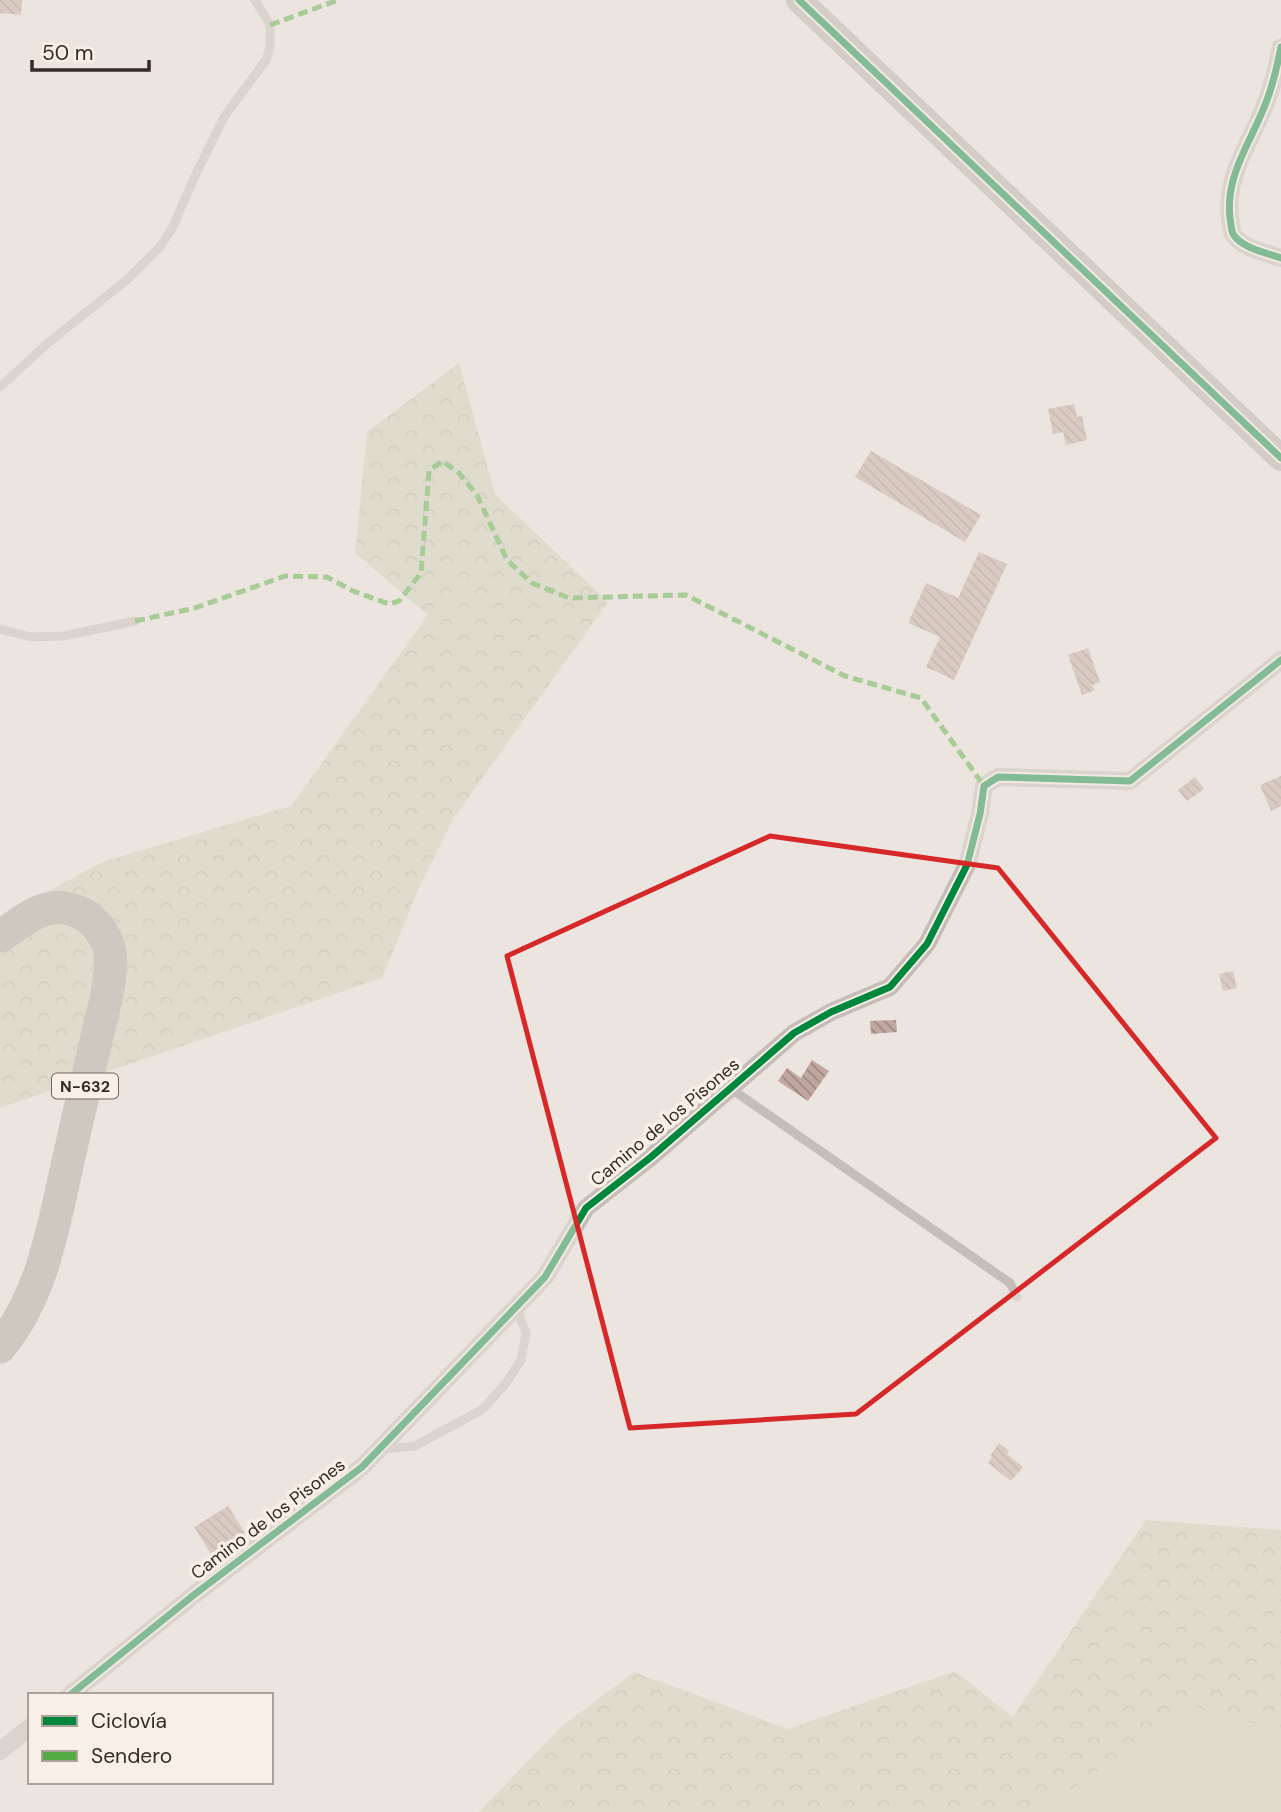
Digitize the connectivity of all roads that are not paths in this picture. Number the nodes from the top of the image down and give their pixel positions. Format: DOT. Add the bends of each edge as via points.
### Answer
graph roads {
  1 [pos="256,0"];
  2 [pos="799,0"];
  3 [pos="1281,47"];
  4 [pos="1281,258"];
  5 [pos="0,387"];
  6 [pos="1281,458"];
  7 [pos="135,621"];
  8 [pos="0,628"];
  9 [pos="1281,660"];
  10 [pos="0,936"];
  11 [pos="730,1088"];
  12 [pos="1017,1297"];
  13 [pos="516,1307"];
  14 [pos="0,1347"];
  15 [pos="377,1450"];
  16 [pos="72,1693"];
  17 [pos="28,1729"];
  18 [pos="0,1751"];
  1 -- 5 [label="lane" via="270,25 266,60 224,117 172,229 128,279"];
  2 -- 6 [label="street"];
  3 -- 4 [label="street" via="1269,95 1240,157 1230,212 1233,233 1243,243"];
  7 -- 8 [label="lane" via="64,636 31,636"];
  9 -- 11 [label="street, Camino de los Pisones" via="1130,781 998,777 984,786 967,865 927,944 890,987 794,1033"];
  10 -- 14 [label="highway, N-632" via="37,912 58,907 81,911 108,943 110,970 47,1251 33,1294"];
  11 -- 12 [label="lane" via="1010,1283"];
  11 -- 13 [label="street, Camino de los Pisones" via="586,1208 545,1277"];
  13 -- 15 [label="street, Camino de los Pisones"];
  13 -- 15 [label="lane" via="526,1333 521,1360 483,1409 415,1446"];
  15 -- 16 [label="street, Camino de los Pisones"];
  17 -- 18 [label="street"];
}
